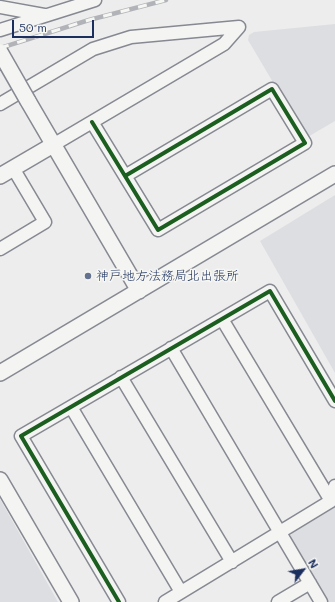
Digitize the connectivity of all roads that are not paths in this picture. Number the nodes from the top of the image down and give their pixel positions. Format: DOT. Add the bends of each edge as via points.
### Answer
graph roads {
  1 [pos="94,0"];
  2 [pos="0,6"];
  3 [pos="46,15"];
  4 [pos="0,30"];
  5 [pos="0,52"];
  6 [pos="0,104"];
  7 [pos="92,122"];
  8 [pos="53,145"];
  9 [pos="6,172"];
  10 [pos="335,174"];
  11 [pos="125,176"];
  12 [pos="0,249"];
  13 [pos="139,291"];
  14 [pos="222,319"];
  15 [pos="171,348"];
  16 [pos="0,373"];
  17 [pos="121,377"];
  18 [pos="335,401"];
  19 [pos="71,407"];
  20 [pos="0,480"];
  21 [pos="335,486"];
  22 [pos="331,501"];
  23 [pos="281,533"];
  24 [pos="232,562"];
  25 [pos="310,583"];
  26 [pos="181,592"];
  27 [pos="71,602"];
  28 [pos="119,602"];
  29 [pos="164,602"];
  30 [pos="278,602"];
  31 [pos="321,602"];
  1 -- 3 [label="street"];
  2 -- 3 [label="street"];
  3 -- 4 [label="street"];
  5 -- 8 [label="street, bridge"];
  6 -- 7 [label="street" via="93,50 131,37 239,27 224,44"];
  7 -- 8 [label="street"];
  7 -- 11 [label="street"];
  8 -- 9 [label="street"];
  8 -- 13 [label="street"];
  9 -- 12 [label="street" via="45,222"];
  10 -- 13 [label="street"];
  11 -- 11 [label="street" via="158,230 305,143 272,89"];
  13 -- 16 [label="street"];
  14 -- 15 [label="street"];
  14 -- 18 [label="street" via="270,291"];
  14 -- 22 [label="street"];
  15 -- 17 [label="street"];
  15 -- 23 [label="street"];
  17 -- 19 [label="street"];
  17 -- 24 [label="street"];
  19 -- 26 [label="street"];
  19 -- 28 [label="street" via="21,436"];
  20 -- 27 [label="street"];
  21 -- 22 [label="street"];
  22 -- 23 [label="street"];
  23 -- 24 [label="street"];
  23 -- 25 [label="street"];
  24 -- 26 [label="street"];
  25 -- 30 [label="street"];
  25 -- 31 [label="street"];
  26 -- 29 [label="street"];
}
